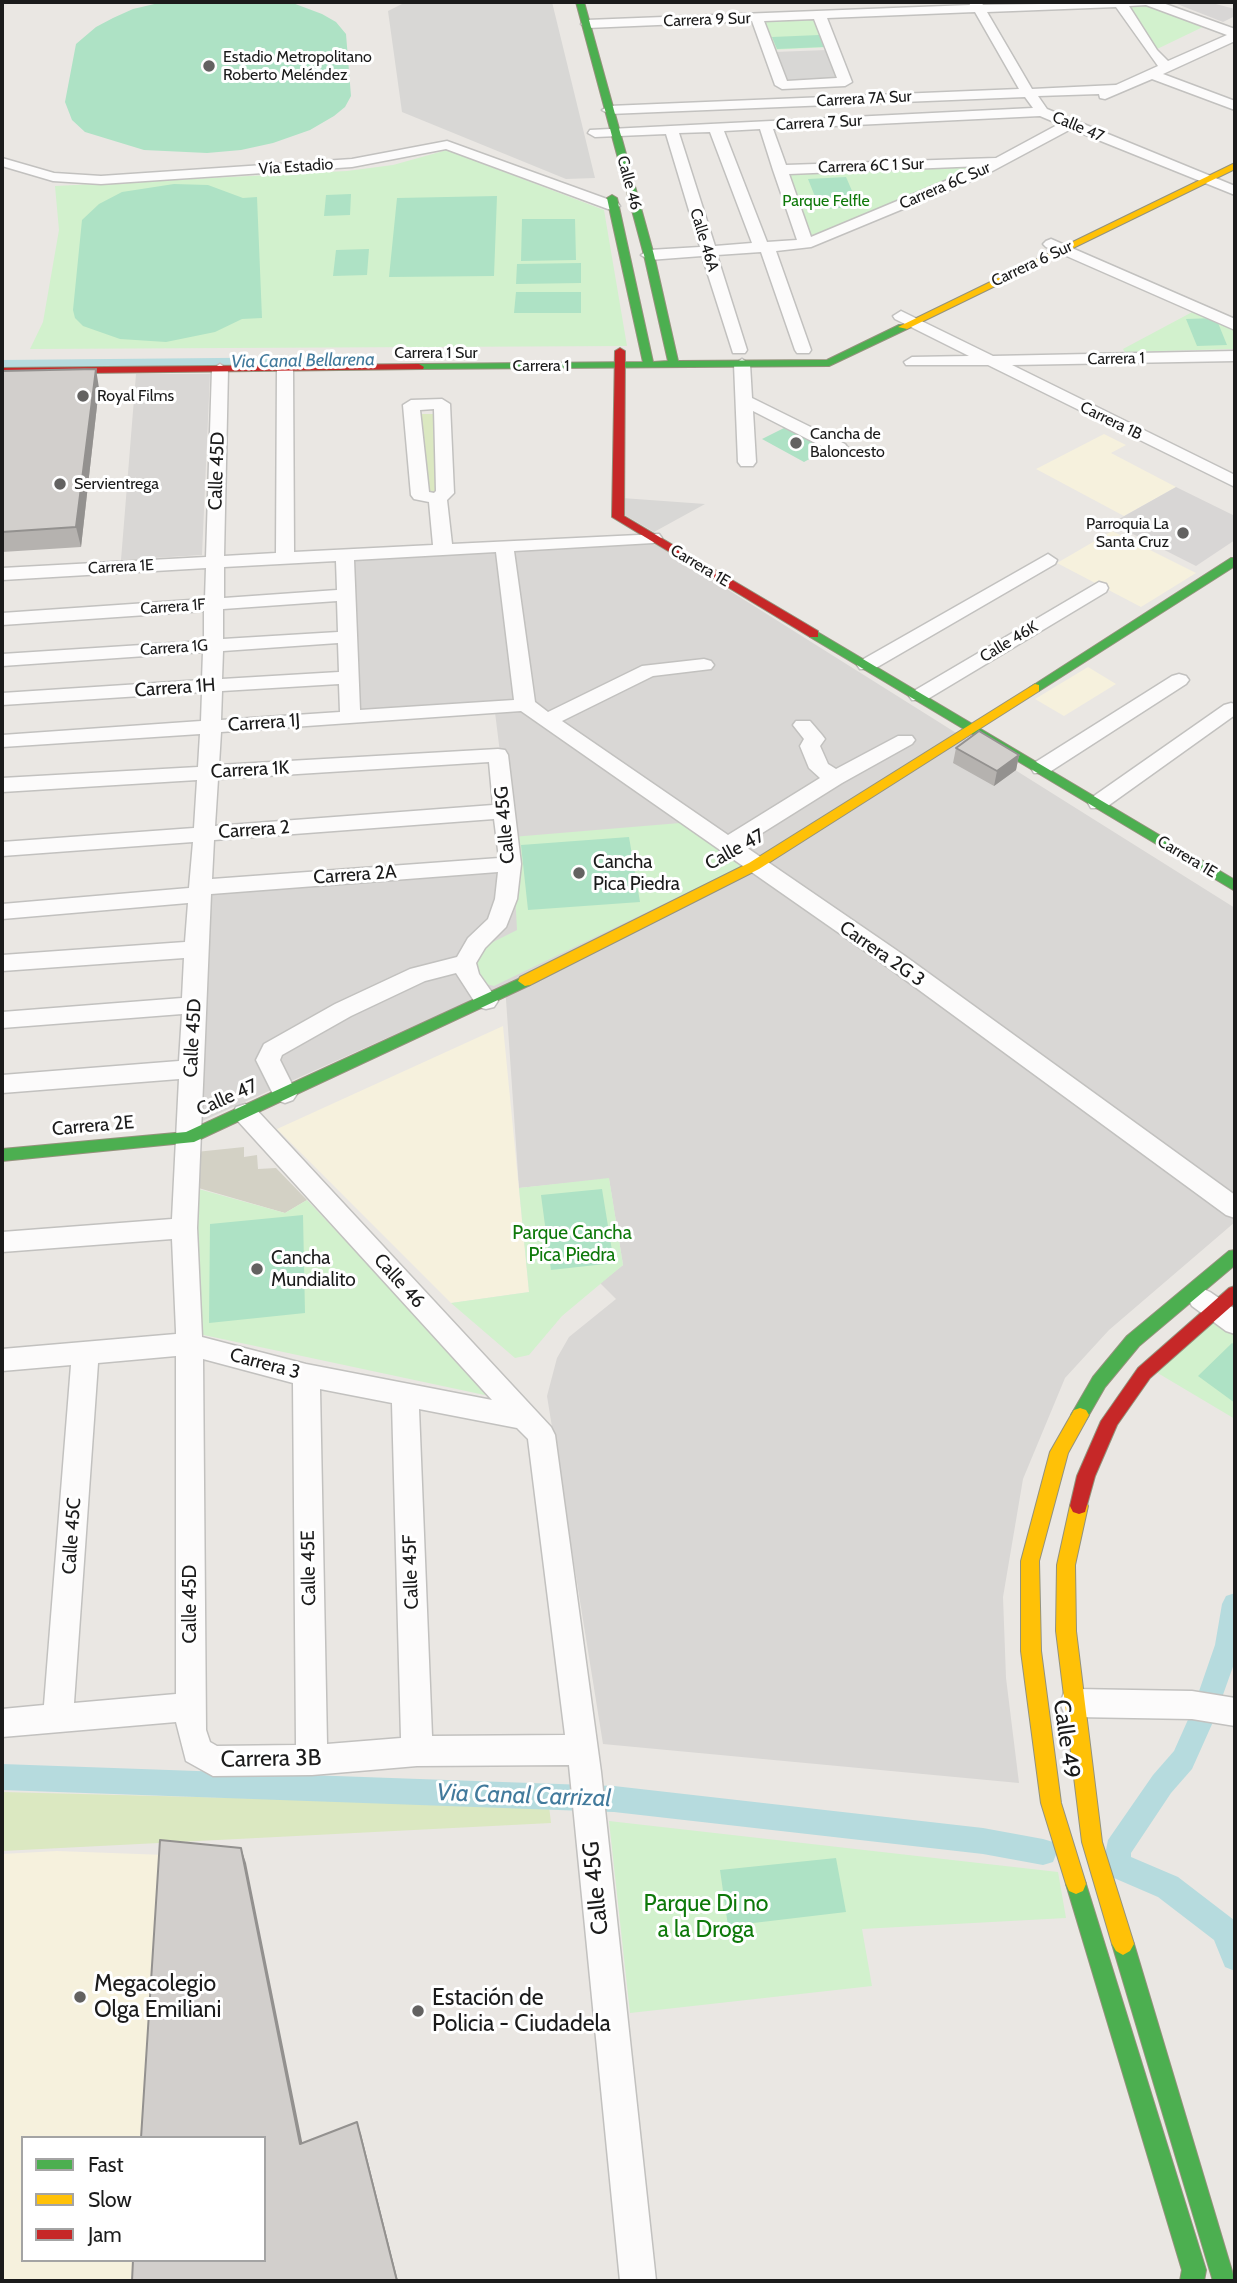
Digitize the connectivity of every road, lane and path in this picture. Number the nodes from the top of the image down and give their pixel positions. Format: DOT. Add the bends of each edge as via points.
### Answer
graph roads {
  1 [pos="564,2"];
  2 [pos="772,2"];
  3 [pos="1147,2"];
  4 [pos="1120,3"];
  5 [pos="977,5"];
  6 [pos="587,11"];
  7 [pos="819,15"];
  8 [pos="777,17"];
  9 [pos="757,18"];
  10 [pos="1234,32"];
  11 [pos="573,38"];
  12 [pos="1166,67"];
  13 [pos="1152,74"];
  14 [pos="808,84"];
  15 [pos="1118,89"];
  16 [pos="1026,91"];
  17 [pos="815,102"];
  18 [pos="1235,106"];
  19 [pos="609,110"];
  20 [pos="591,114"];
  21 [pos="1063,115"];
  22 [pos="823,122"];
  23 [pos="765,125"];
  24 [pos="716,128"];
  25 [pos="671,129"];
  26 [pos="615,132"];
  27 [pos="597,140"];
  28 [pos="1235,156"];
  29 [pos="1004,160"];
  30 [pos="3,163"];
  31 [pos="1235,166"];
  32 [pos="780,170"];
  33 [pos="1202,178"];
  34 [pos="1235,191"];
  35 [pos="610,192"];
  36 [pos="806,244"];
  37 [pos="764,247"];
  38 [pos="1058,247"];
  39 [pos="707,251"];
  40 [pos="649,254"];
  41 [pos="906,319"];
  42 [pos="1235,325"];
  43 [pos="803,350"];
  44 [pos="2,355"];
  45 [pos="829,356"];
  46 [pos="1235,356"];
  47 [pos="741,357"];
  48 [pos="647,358"];
  49 [pos="673,358"];
  50 [pos="620,359"];
  51 [pos="987,360"];
  52 [pos="912,362"];
  53 [pos="220,369"];
  54 [pos="285,369"];
  55 [pos="2,371"];
  56 [pos="744,401"];
  57 [pos="839,448"];
  58 [pos="747,462"];
  59 [pos="1235,482"];
  60 [pos="438,499"];
  61 [pos="653,538"];
  62 [pos="504,546"];
  63 [pos="443,549"];
  64 [pos="345,555"];
  65 [pos="285,558"];
  66 [pos="1048,560"];
  67 [pos="1235,561"];
  68 [pos="214,562"];
  69 [pos="2,574"];
  70 [pos="1099,588"];
  71 [pos="345,595"];
  72 [pos="214,604"];
  73 [pos="2,619"];
  74 [pos="346,637"];
  75 [pos="213,646"];
  76 [pos="2,660"];
  77 [pos="704,665"];
  78 [pos="866,665"];
  79 [pos="348,677"];
  80 [pos="1179,680"];
  81 [pos="212,686"];
  82 [pos="919,696"];
  83 [pos="2,699"];
  84 [pos="525,705"];
  85 [pos="1231,709"];
  86 [pos="350,717"];
  87 [pos="550,719"];
  88 [pos="803,724"];
  89 [pos="211,726"];
  90 [pos="972,728"];
  91 [pos="905,740"];
  92 [pos="2,741"];
  93 [pos="498,755"];
  94 [pos="1041,768"];
  95 [pos="208,772"];
  96 [pos="835,778"];
  97 [pos="2,785"];
  98 [pos="1098,803"];
  99 [pos="505,811"];
  100 [pos="205,834"];
  101 [pos="726,846"];
  102 [pos="2,849"];
  103 [pos="510,864"];
  104 [pos="754,866"];
  105 [pos="1235,886"];
  106 [pos="200,891"];
  107 [pos="2,911"];
  108 [pos="197,949"];
  109 [pos="2,963"];
  110 [pos="465,963"];
  111 [pos="486,1001"];
  112 [pos="194,1005"];
  113 [pos="2,1020"];
  114 [pos="191,1069"];
  115 [pos="2,1084"];
  116 [pos="285,1094"];
  117 [pos="245,1113"];
  118 [pos="188,1138"];
  119 [pos="2,1155"];
  120 [pos="1235,1208"];
  121 [pos="184,1228"];
  122 [pos="2,1242"];
  123 [pos="1235,1256"];
  124 [pos="1192,1293"];
  125 [pos="1229,1308"];
  126 [pos="189,1344"];
  127 [pos="85,1353"];
  128 [pos="2,1360"];
  129 [pos="306,1375"];
  130 [pos="405,1394"];
  131 [pos="525,1418"];
  132 [pos="1075,1703"];
  133 [pos="190,1707"];
  134 [pos="1235,1712"];
  135 [pos="58,1718"];
  136 [pos="2,1723"];
  137 [pos="417,1751"];
  138 [pos="312,1760"];
  139 [pos="583,1761"];
  140 [pos="1092,1842"];
  141 [pos="1065,1847"];
  142 [pos="638,2281"];
  143 [pos="1192,2281"];
  144 [pos="1225,2281"];
  1 -- 11 [label="street"];
  2 -- 8 [label="street"];
  3 -- 4 [label="street, Carrera 9 Sur"];
  3 -- 10 [label="street"];
  4 -- 5 [label="street, Carrera 9 Sur"];
  4 -- 12 [label="street"];
  5 -- 7 [label="street, Carrera 9 Sur"];
  5 -- 16 [label="street, Calle 47"];
  6 -- 9 [label="street, Carrera 9 Sur"];
  6 -- 19 [label="street, Calle 46"];
  7 -- 8 [label="street, Carrera 9 Sur"];
  7 -- 14 [label="street" via="845,82"];
  8 -- 9 [label="street, Carrera 9 Sur"];
  9 -- 14 [label="street" via="782,85"];
  10 -- 12 [label="street, Carrera 6C Sur"];
  12 -- 13 [label="street, Carrera 6C Sur"];
  13 -- 15 [label="street, Carrera 6C Sur"];
  13 -- 18 [label="street"];
  14 -- 17 [label="street"];
  15 -- 16 [label="street, Carrera 7A Sur"];
  15 -- 21 [label="street, Carrera 6C Sur"];
  16 -- 17 [label="street, Carrera 7A Sur"];
  16 -- 21 [label="street, Calle 47"];
  17 -- 19 [label="street, Carrera 7A Sur"];
  17 -- 22 [label="street"];
  19 -- 26 [label="street, Calle 46"];
  20 -- 27 [label="street"];
  21 -- 22 [label="street, Carrera 7 Sur"];
  21 -- 29 [label="street, Carrera 6C Sur"];
  21 -- 33 [label="street, Calle 47"];
  22 -- 23 [label="street, Carrera 7 Sur"];
  23 -- 24 [label="street, Carrera 7 Sur"];
  23 -- 32 [label="street"];
  24 -- 25 [label="street, Carrera 7 Sur"];
  24 -- 37 [label="street"];
  25 -- 26 [label="street, Carrera 7 Sur"];
  25 -- 39 [label="street, Calle 46A"];
  26 -- 27 [label="street, Carrera 7 Sur"];
  26 -- 40 [label="street, Calle 46"];
  28 -- 33 [label="street, Carrera 6 Sur"];
  29 -- 32 [label="street, Carrera 6C 1 Sur"];
  29 -- 36 [label="street, Carrera 6C Sur"];
  30 -- 35 [label="street, Vía Estadio" via="53,177 101,180 352,163 440,145 579,193"];
  31 -- 33 [label="street, Carrera 6 Sur"];
  32 -- 36 [label="street"];
  33 -- 34 [label="street, Calle 47"];
  33 -- 38 [label="street, Carrera 6 Sur"];
  35 -- 48 [label="street, Calle 46"];
  36 -- 37 [label="street, Carrera 6C Sur"];
  37 -- 39 [label="street, Carrera 6C Sur"];
  37 -- 43 [label="street"];
  38 -- 41 [label="street, Carrera 6 Sur"];
  38 -- 42 [label="street"];
  39 -- 40 [label="street, Carrera 6C Sur"];
  39 -- 47 [label="street, Calle 46A"];
  40 -- 49 [label="street, Calle 46"];
  41 -- 45 [label="street, Carrera 6 Sur"];
  41 -- 51 [label="street, Carrera 1B"];
  43 -- 45 [label="street"];
  43 -- 47 [label="street"];
  44 -- 50 [label="street, Carrera 1 Sur"];
  45 -- 47 [label="street"];
  46 -- 51 [label="street, Carrera 1"];
  47 -- 49 [label="street"];
  47 -- 56 [label="street, Calle 46A"];
  48 -- 49 [label="street"];
  48 -- 50 [label="street, Carrera 1 Sur"];
  50 -- 54 [label="street, Carrera 1"];
  50 -- 61 [label="street" via="618,517"];
  51 -- 52 [label="street, Carrera 1"];
  51 -- 59 [label="street, Carrera 1B"];
  53 -- 54 [label="street, Carrera 1"];
  53 -- 55 [label="street, Carrera 1"];
  53 -- 68 [label="street, Calle 45D"];
  54 -- 65 [label="street"];
  56 -- 57 [label="street"];
  56 -- 58 [label="street, Calle 46A"];
  60 -- 60 [label="street" via="445,494 442,404 411,405 420,495"];
  60 -- 63 [label="street"];
  61 -- 62 [label="street, Carrera 1E"];
  61 -- 78 [label="street, Carrera 1E"];
  62 -- 63 [label="street, Carrera 1E"];
  62 -- 84 [label="street"];
  63 -- 64 [label="street, Carrera 1E"];
  64 -- 65 [label="street, Carrera 1E"];
  64 -- 71 [label="street"];
  65 -- 68 [label="street, Carrera 1E"];
  66 -- 78 [label="street"];
  67 -- 90 [label="street, Calle 47"];
  68 -- 69 [label="street, Carrera 1E"];
  68 -- 72 [label="street, Calle 45D"];
  70 -- 82 [label="street, Calle 46K"];
  71 -- 72 [label="street, Carrera 1F"];
  71 -- 74 [label="street"];
  72 -- 73 [label="street, Carrera 1F"];
  72 -- 75 [label="street, Calle 45D"];
  74 -- 75 [label="street, Carrera 1G"];
  74 -- 79 [label="street"];
  75 -- 76 [label="street, Carrera 1G"];
  75 -- 81 [label="street, Calle 45D"];
  77 -- 87 [label="street" via="649,670"];
  78 -- 82 [label="street, Carrera 1E"];
  79 -- 81 [label="street, Carrera 1H"];
  79 -- 86 [label="street"];
  80 -- 94 [label="street"];
  81 -- 83 [label="street, Carrera 1H"];
  81 -- 89 [label="street, Calle 45D"];
  82 -- 90 [label="street, Carrera 1E"];
  84 -- 86 [label="street, Carrera 1J"];
  84 -- 87 [label="street, Carrera 2G 3"];
  85 -- 98 [label="street"];
  86 -- 89 [label="street, Carrera 1J"];
  87 -- 101 [label="street, Carrera 2G 3"];
  88 -- 96 [label="street" via="816,738 810,746 819,768"];
  89 -- 92 [label="street, Carrera 1J"];
  89 -- 95 [label="street, Calle 45D"];
  90 -- 94 [label="street, Carrera 1E"];
  90 -- 104 [label="street, Calle 47"];
  91 -- 96 [label="street"];
  93 -- 95 [label="street, Carrera 1K"];
  93 -- 99 [label="street, Calle 45G"];
  94 -- 98 [label="street, Carrera 1E"];
  95 -- 97 [label="street, Carrera 1K"];
  95 -- 100 [label="street, Calle 45D"];
  96 -- 101 [label="street"];
  98 -- 105 [label="street, Carrera 1E"];
  99 -- 100 [label="street, Carrera 2"];
  99 -- 103 [label="street, Calle 45G"];
  100 -- 102 [label="street, Carrera 2"];
  100 -- 106 [label="street, Calle 45D"];
  101 -- 104 [label="street, Carrera 2G 3"];
  103 -- 106 [label="street, Carrera 2A"];
  103 -- 110 [label="street, Calle 45G" via="498,922 476,943"];
  104 -- 111 [label="street, Calle 47"];
  104 -- 120 [label="street, Carrera 2G 3" via="897,962"];
  106 -- 107 [label="street, Carrera 2A"];
  106 -- 108 [label="street, Calle 45D"];
  108 -- 109 [label="street"];
  108 -- 112 [label="street, Calle 45D"];
  110 -- 111 [label="street" via="468,976"];
  110 -- 116 [label="street" via="418,975 272,1050 268,1060"];
  111 -- 116 [label="street, Calle 47"];
  112 -- 113 [label="street"];
  112 -- 114 [label="street, Calle 45D"];
  114 -- 115 [label="street"];
  114 -- 118 [label="street, Calle 45D"];
  116 -- 117 [label="street, Calle 47"];
  117 -- 118 [label="street, Calle 47"];
  117 -- 131 [label="street, Calle 46"];
  118 -- 119 [label="street, Carrera 2E"];
  118 -- 121 [label="street, Calle 45D"];
  121 -- 122 [label="street"];
  121 -- 126 [label="street, Calle 45D"];
  123 -- 124 [label="street, Calle 49"];
  124 -- 125 [label="street"];
  124 -- 141 [label="street, Calle 49" via="1133,1341 1099,1382 1059,1452 1030,1561 1031,1651 1051,1803"];
  125 -- 132 [label="street, Calle 49" via="1144,1373 1110,1421 1086,1476 1066,1565 1066,1631"];
  126 -- 127 [label="street, Carrera 3"];
  126 -- 129 [label="street, Carrera 3"];
  126 -- 133 [label="street, Calle 45D"];
  127 -- 128 [label="street, Carrera 3"];
  127 -- 135 [label="street, Calle 45C"];
  129 -- 130 [label="street, Carrera 3"];
  129 -- 138 [label="street, Calle 45E"];
  130 -- 131 [label="street, Carrera 3"];
  130 -- 137 [label="street, Calle 45F"];
  131 -- 139 [label="street, Calle 45G" via="541,1435"];
  132 -- 134 [label="street" via="1192,1705"];
  132 -- 140 [label="street, Calle 49"];
  133 -- 135 [label="street"];
  133 -- 138 [label="street, Carrera 3B" via="197,1751 213,1761"];
  135 -- 136 [label="street"];
  137 -- 138 [label="street, Carrera 3B"];
  137 -- 139 [label="street, Carrera 3B"];
  139 -- 142 [label="street, Calle 45G"];
  140 -- 141 [label="street"];
  140 -- 144 [label="street, Calle 49"];
  141 -- 143 [label="street, Calle 49" via="1194,2270"];
}
